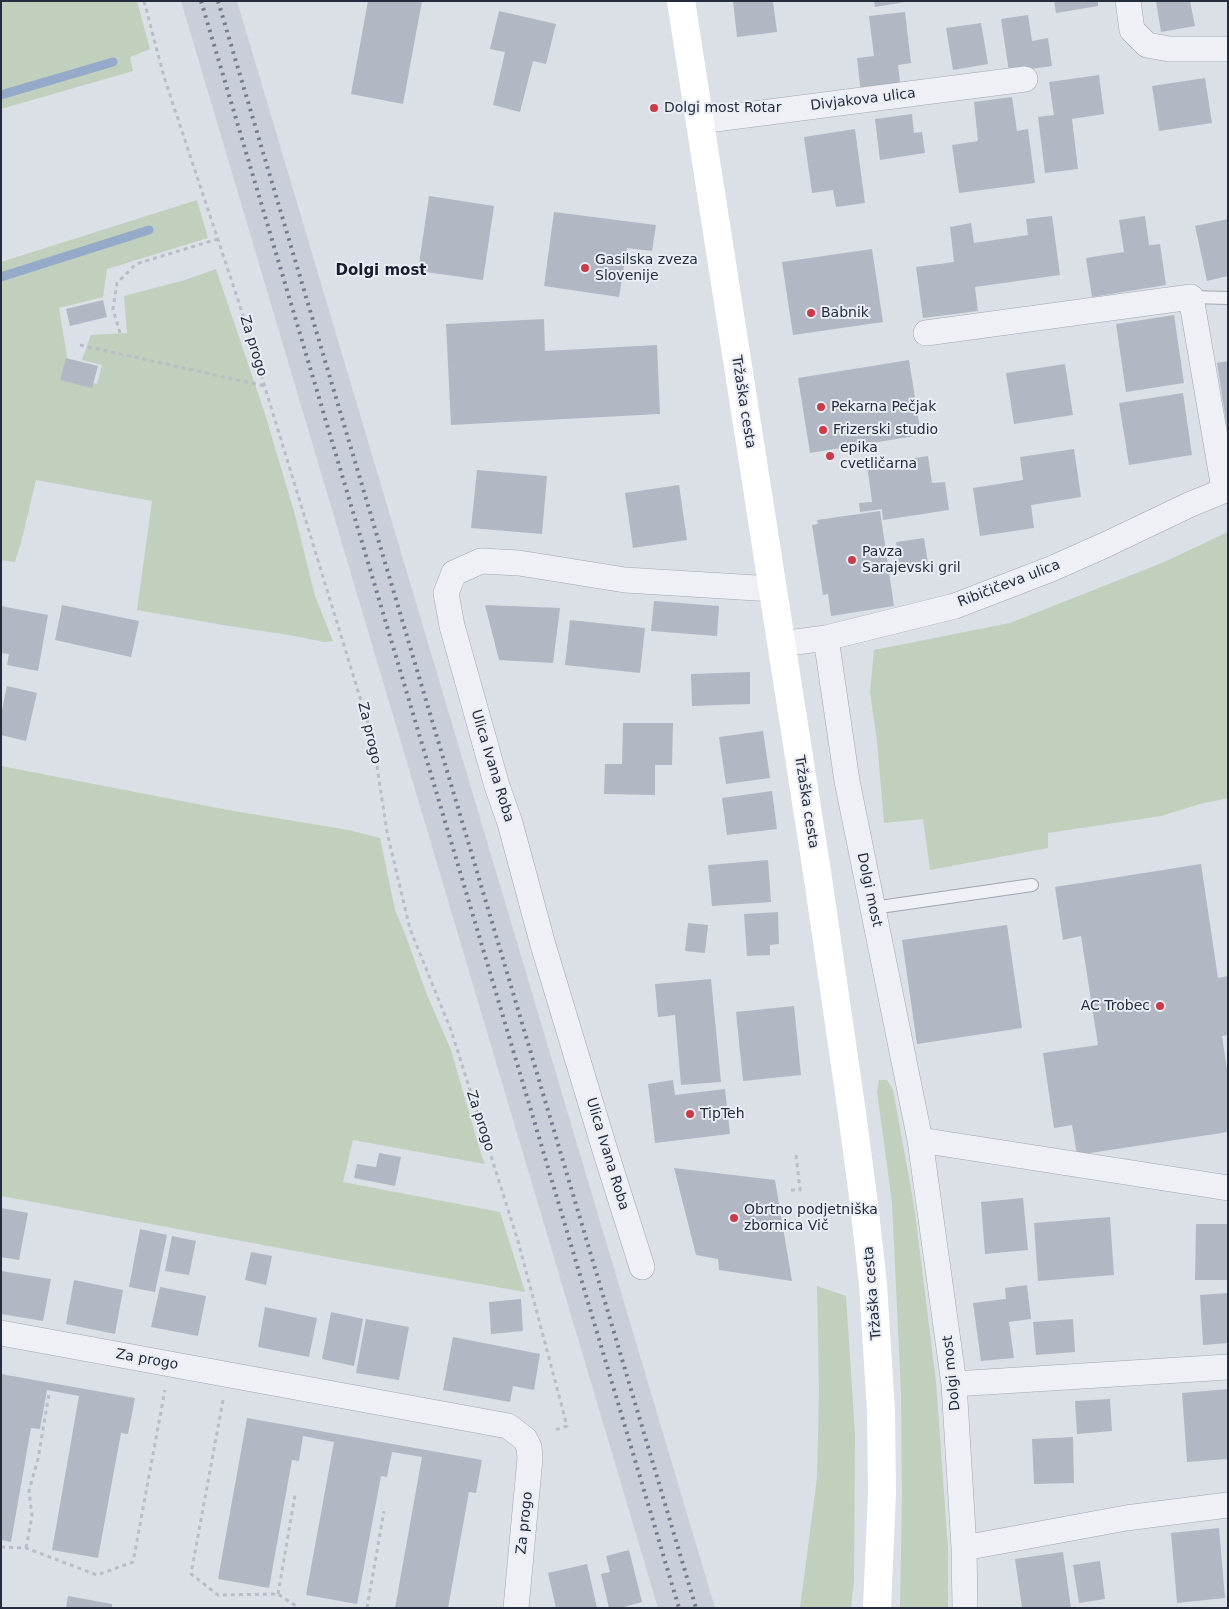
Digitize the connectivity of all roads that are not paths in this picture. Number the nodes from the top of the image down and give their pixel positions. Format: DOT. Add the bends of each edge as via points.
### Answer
graph roads {
  1 [pos="681,1"];
  2 [pos="1128,1"];
  3 [pos="1228,49"];
  4 [pos="1025,78"];
  5 [pos="700,121"];
  6 [pos="1191,297"];
  7 [pos="1228,298"];
  8 [pos="926,333"];
  9 [pos="1226,489"];
  10 [pos="773,589"];
  11 [pos="826,638"];
  12 [pos="781,644"];
  13 [pos="1032,885"];
  14 [pos="873,908"];
  15 [pos="920,1140"];
  16 [pos="1228,1188"];
  17 [pos="642,1267"];
  18 [pos="1,1334"];
  19 [pos="1228,1367"];
  20 [pos="954,1384"];
  21 [pos="1228,1504"];
  22 [pos="964,1548"];
  23 [pos="516,1608"];
  24 [pos="877,1608"];
  25 [pos="965,1608"];
  1 -- 5 [label="main road, Tržaška cesta"];
  2 -- 3 [label="street" via="1132,30 1147,45 1169,49"];
  4 -- 5 [label="street, Divjakova ulica"];
  5 -- 10 [label="main road, Tržaška cesta"];
  6 -- 7 [label="lane"];
  6 -- 8 [label="street"];
  6 -- 9 [label="street, Ribičičeva ulica"];
  9 -- 11 [label="street, Ribičičeva ulica" via="1052,569 964,602"];
  10 -- 12 [label="main road, Tržaška cesta"];
  10 -- 17 [label="street, Ulica Ivana Roba" via="625,580 519,563 481,561 454,573 446,592 452,626 543,945"];
  11 -- 12 [label="street, Ribičičeva ulica"];
  11 -- 14 [label="street, Dolgi most" via="847,781"];
  12 -- 24 [label="main road, Tržaška cesta" via="852,1106 873,1284 883,1467"];
  13 -- 14 [label="lane"];
  14 -- 15 [label="street, Dolgi most"];
  15 -- 16 [label="street"];
  15 -- 20 [label="street, Dolgi most"];
  18 -- 23 [label="street, Za progo" via="508,1426 525,1439 530,1466"];
  19 -- 20 [label="street"];
  20 -- 22 [label="street, Dolgi most"];
  21 -- 22 [label="street" via="1126,1518"];
  22 -- 25 [label="street, Dolgi most"];
}
